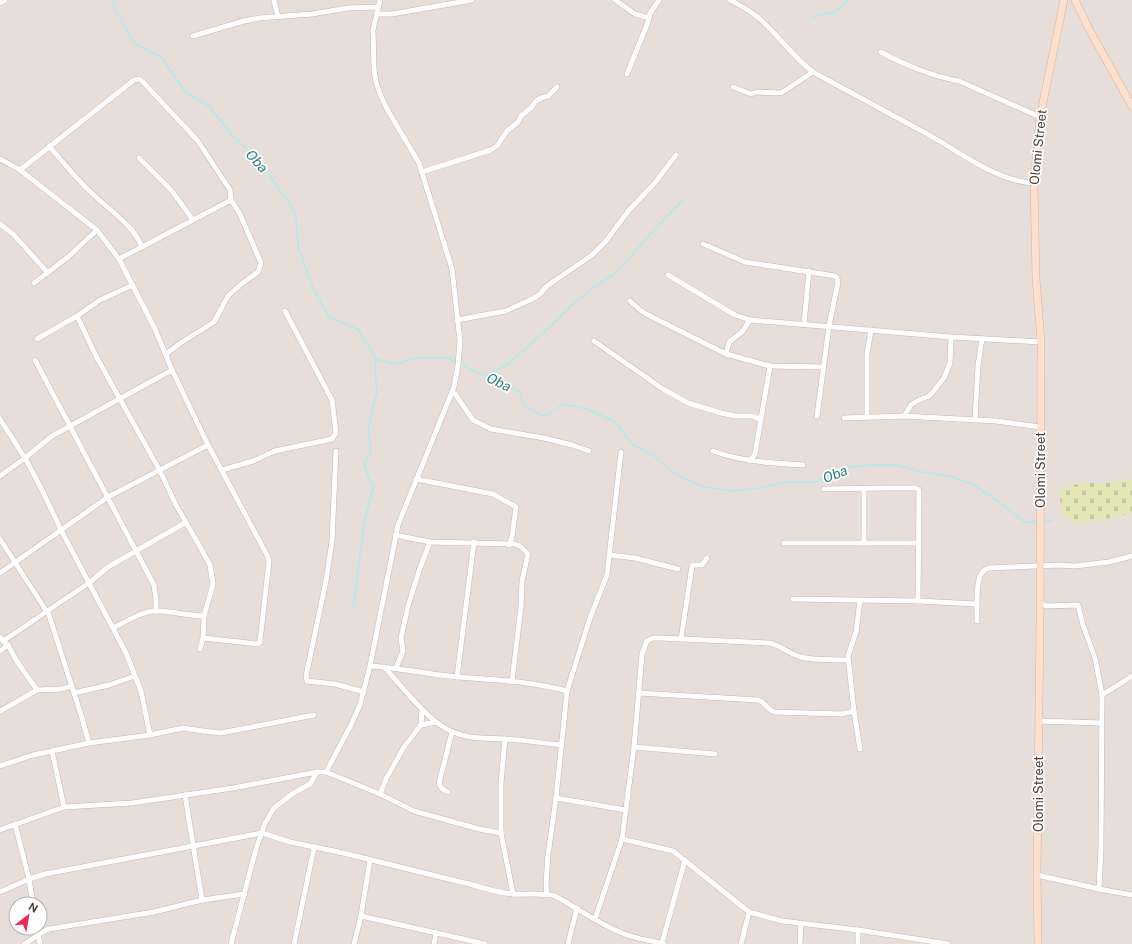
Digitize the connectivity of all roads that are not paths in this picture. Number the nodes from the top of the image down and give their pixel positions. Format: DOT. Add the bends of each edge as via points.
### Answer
graph roads {
  1 [pos="5,0"];
  2 [pos="380,0"];
  3 [pos="472,0"];
  4 [pos="615,0"];
  5 [pos="659,0"];
  6 [pos="730,0"];
  7 [pos="1064,0"];
  8 [pos="1075,0"];
  9 [pos="274,1"];
  10 [pos="0,3"];
  11 [pos="379,7"];
  12 [pos="377,14"];
  13 [pos="278,16"];
  14 [pos="649,18"];
  15 [pos="193,36"];
  16 [pos="881,52"];
  17 [pos="813,72"];
  18 [pos="627,74"];
  19 [pos="557,87"];
  20 [pos="733,87"];
  21 [pos="1132,106"];
  22 [pos="1040,117"];
  23 [pos="49,146"];
  24 [pos="676,155"];
  25 [pos="139,158"];
  26 [pos="0,159"];
  27 [pos="20,170"];
  28 [pos="422,172"];
  29 [pos="1034,183"];
  30 [pos="231,200"];
  31 [pos="193,220"];
  32 [pos="0,224"];
  33 [pos="97,230"];
  34 [pos="703,244"];
  35 [pos="142,247"];
  36 [pos="119,259"];
  37 [pos="809,271"];
  38 [pos="48,273"];
  39 [pos="668,275"];
  40 [pos="34,283"];
  41 [pos="133,285"];
  42 [pos="630,301"];
  43 [pos="285,311"];
  44 [pos="77,316"];
  45 [pos="458,320"];
  46 [pos="750,320"];
  47 [pos="804,324"];
  48 [pos="828,326"];
  49 [pos="871,330"];
  50 [pos="951,337"];
  51 [pos="982,339"];
  52 [pos="38,340"];
  53 [pos="594,341"];
  54 [pos="1041,342"];
  55 [pos="166,354"];
  56 [pos="726,354"];
  57 [pos="35,360"];
  58 [pos="770,366"];
  59 [pos="824,367"];
  60 [pos="172,370"];
  61 [pos="452,391"];
  62 [pos="120,398"];
  63 [pos="818,416"];
  64 [pos="904,416"];
  65 [pos="867,417"];
  66 [pos="844,418"];
  67 [pos="761,419"];
  68 [pos="0,420"];
  69 [pos="975,420"];
  70 [pos="70,426"];
  71 [pos="1040,427"];
  72 [pos="208,445"];
  73 [pos="336,451"];
  74 [pos="589,451"];
  75 [pos="713,451"];
  76 [pos="622,452"];
  77 [pos="25,458"];
  78 [pos="750,461"];
  79 [pos="803,465"];
  80 [pos="222,470"];
  81 [pos="160,471"];
  82 [pos="0,476"];
  83 [pos="416,479"];
  84 [pos="824,489"];
  85 [pos="864,489"];
  86 [pos="108,497"];
  87 [pos="185,523"];
  88 [pos="61,530"];
  89 [pos="395,535"];
  90 [pos="0,539"];
  91 [pos="430,542"];
  92 [pos="474,542"];
  93 [pos="864,542"];
  94 [pos="784,543"];
  95 [pos="918,543"];
  96 [pos="509,545"];
  97 [pos="137,552"];
  98 [pos="609,555"];
  99 [pos="1132,556"];
  100 [pos="707,558"];
  101 [pos="15,564"];
  102 [pos="1040,567"];
  103 [pos="678,569"];
  104 [pos="0,573"];
  105 [pos="89,583"];
  106 [pos="793,599"];
  107 [pos="860,601"];
  108 [pos="918,601"];
  109 [pos="1040,602"];
  110 [pos="977,604"];
  111 [pos="156,611"];
  112 [pos="48,612"];
  113 [pos="204,616"];
  114 [pos="977,621"];
  115 [pos="114,628"];
  116 [pos="204,638"];
  117 [pos="2,639"];
  118 [pos="681,639"];
  119 [pos="8,645"];
  120 [pos="200,648"];
  121 [pos="0,651"];
  122 [pos="848,660"];
  123 [pos="370,666"];
  124 [pos="384,667"];
  125 [pos="396,668"];
  126 [pos="135,676"];
  127 [pos="1132,676"];
  128 [pos="457,677"];
  129 [pos="512,681"];
  130 [pos="71,686"];
  131 [pos="37,690"];
  132 [pos="567,691"];
  133 [pos="364,692"];
  134 [pos="74,693"];
  135 [pos="639,693"];
  136 [pos="1102,695"];
  137 [pos="422,709"];
  138 [pos="0,711"];
  139 [pos="854,711"];
  140 [pos="314,715"];
  141 [pos="1038,720"];
  142 [pos="436,722"];
  143 [pos="1101,722"];
  144 [pos="421,725"];
  145 [pos="452,732"];
  146 [pos="150,735"];
  147 [pos="506,739"];
  148 [pos="89,743"];
  149 [pos="562,745"];
  150 [pos="634,747"];
  151 [pos="860,749"];
  152 [pos="52,750"];
  153 [pos="715,754"];
  154 [pos="0,766"];
  155 [pos="317,772"];
  156 [pos="326,772"];
  157 [pos="448,792"];
  158 [pos="380,794"];
  159 [pos="186,795"];
  160 [pos="556,798"];
  161 [pos="64,807"];
  162 [pos="626,810"];
  163 [pos="15,824"];
  164 [pos="0,830"];
  165 [pos="262,833"];
  166 [pos="500,833"];
  167 [pos="622,839"];
  168 [pos="193,847"];
  169 [pos="314,848"];
  170 [pos="370,860"];
  171 [pos="685,860"];
  172 [pos="1037,875"];
  173 [pos="29,879"];
  174 [pos="1099,890"];
  175 [pos="0,892"];
  176 [pos="245,894"];
  177 [pos="513,894"];
  178 [pos="547,894"];
  179 [pos="1132,895"];
  180 [pos="32,896"];
  181 [pos="202,900"];
  182 [pos="577,908"];
  183 [pos="749,912"];
  184 [pos="361,916"];
  185 [pos="595,920"];
  186 [pos="801,923"];
  187 [pos="48,930"];
  188 [pos="858,930"];
  189 [pos="436,933"];
  190 [pos="37,936"];
  191 [pos="916,942"];
  192 [pos="24,944"];
  193 [pos="231,944"];
  194 [pos="294,944"];
  195 [pos="354,944"];
  196 [pos="434,944"];
  197 [pos="485,944"];
  198 [pos="568,944"];
  199 [pos="663,944"];
  200 [pos="741,944"];
  201 [pos="800,944"];
  202 [pos="858,944"];
  203 [pos="948,944"];
  204 [pos="1038,944"];
  1 -- 10 [label="street"];
  2 -- 11 [label="street"];
  3 -- 12 [label="street" via="392,14"];
  4 -- 14 [label="street" via="635,14"];
  5 -- 14 [label="street"];
  6 -- 17 [label="street" via="761,20 801,63"];
  7 -- 22 [label="main road, Olomi Street"];
  8 -- 21 [label="main road"];
  9 -- 13 [label="street"];
  11 -- 12 [label="street"];
  11 -- 13 [label="street"];
  12 -- 28 [label="street" via="373,30 374,69 380,94 414,152"];
  13 -- 15 [label="street" via="244,21"];
  14 -- 18 [label="street"];
  16 -- 22 [label="street" via="895,60 959,81"];
  17 -- 20 [label="street" via="780,93 751,94"];
  17 -- 29 [label="street" via="979,164 1006,177"];
  19 -- 28 [label="street" via="548,96 536,101 491,150"];
  22 -- 29 [label="main road, Olomi Street"];
  23 -- 27 [label="street"];
  23 -- 30 [label="street" via="134,80 139,79 198,141 230,190"];
  23 -- 35 [label="street" via="95,196 134,231"];
  24 -- 45 [label="street" via="592,255 530,300 506,311"];
  25 -- 31 [label="street" via="172,191"];
  26 -- 27 [label="street"];
  27 -- 33 [label="street"];
  28 -- 45 [label="street" via="450,260"];
  29 -- 54 [label="main road, Olomi Street" via="1036,279"];
  30 -- 31 [label="street"];
  30 -- 55 [label="street" via="260,258 260,268 228,296 214,322"];
  31 -- 35 [label="street"];
  32 -- 38 [label="street" via="14,235"];
  33 -- 36 [label="street"];
  33 -- 38 [label="street"];
  34 -- 37 [label="street" via="745,262"];
  35 -- 36 [label="street"];
  36 -- 41 [label="street"];
  37 -- 47 [label="street"];
  37 -- 48 [label="street" via="837,278"];
  38 -- 40 [label="street"];
  39 -- 46 [label="street" via="735,315"];
  41 -- 44 [label="street" via="100,300"];
  41 -- 55 [label="street"];
  42 -- 56 [label="street" via="648,315"];
  43 -- 80 [label="street" via="332,400 336,433 332,439 276,451"];
  44 -- 52 [label="street"];
  44 -- 62 [label="street"];
  45 -- 61 [label="street" via="459,354"];
  46 -- 47 [label="street"];
  46 -- 56 [label="street" via="742,332 729,342"];
  47 -- 48 [label="street"];
  48 -- 49 [label="street"];
  48 -- 59 [label="street"];
  49 -- 50 [label="street"];
  49 -- 65 [label="street" via="867,354"];
  50 -- 51 [label="street"];
  50 -- 64 [label="street" via="950,363 944,378 929,396 911,405"];
  51 -- 54 [label="street"];
  51 -- 69 [label="street"];
  53 -- 67 [label="street" via="688,403 721,414"];
  54 -- 71 [label="main road, Olomi Street"];
  55 -- 60 [label="street"];
  56 -- 58 [label="street"];
  57 -- 70 [label="street"];
  58 -- 59 [label="street"];
  58 -- 67 [label="street"];
  59 -- 63 [label="street"];
  60 -- 62 [label="street"];
  60 -- 72 [label="street"];
  61 -- 74 [label="street" via="473,420 491,429 544,438"];
  61 -- 83 [label="street"];
  62 -- 70 [label="street"];
  62 -- 81 [label="street"];
  64 -- 65 [label="street"];
  64 -- 69 [label="street"];
  65 -- 66 [label="street"];
  67 -- 78 [label="street" via="754,454"];
  68 -- 77 [label="street"];
  69 -- 71 [label="street"];
  70 -- 77 [label="street" via="52,436"];
  70 -- 86 [label="street"];
  71 -- 102 [label="main road, Olomi Street"];
  72 -- 80 [label="street"];
  72 -- 81 [label="street"];
  73 -- 133 [label="street" via="332,541 306,676 307,681 335,684"];
  75 -- 78 [label="street"];
  76 -- 98 [label="street"];
  77 -- 82 [label="street"];
  77 -- 88 [label="street"];
  78 -- 79 [label="street"];
  80 -- 116 [label="street" via="267,555 268,570 260,642 258,644"];
  81 -- 86 [label="street"];
  81 -- 87 [label="street"];
  83 -- 89 [label="street"];
  83 -- 96 [label="street" via="493,494 516,506"];
  84 -- 85 [label="street"];
  85 -- 93 [label="street"];
  85 -- 95 [label="street" via="919,490"];
  86 -- 88 [label="street"];
  86 -- 97 [label="street"];
  87 -- 97 [label="street"];
  87 -- 113 [label="street" via="210,565 213,576"];
  88 -- 101 [label="street"];
  88 -- 105 [label="street"];
  89 -- 91 [label="street"];
  89 -- 123 [label="street"];
  90 -- 101 [label="street"];
  91 -- 92 [label="street"];
  91 -- 125 [label="street" via="408,606 401,638 403,652"];
  92 -- 96 [label="street"];
  92 -- 128 [label="street"];
  93 -- 94 [label="street"];
  93 -- 95 [label="street"];
  95 -- 108 [label="street"];
  96 -- 129 [label="street" via="522,547 528,554 522,581"];
  97 -- 105 [label="street" via="108,567"];
  97 -- 111 [label="street" via="154,585"];
  98 -- 103 [label="street" via="635,558"];
  98 -- 132 [label="street" via="607,575"];
  99 -- 102 [label="street" via="1090,565"];
  100 -- 118 [label="street" via="702,565 692,566"];
  101 -- 104 [label="street"];
  101 -- 112 [label="street"];
  102 -- 109 [label="main road, Olomi Street"];
  102 -- 110 [label="street" via="986,569 980,576"];
  105 -- 112 [label="street"];
  105 -- 115 [label="street"];
  106 -- 107 [label="street"];
  107 -- 108 [label="street"];
  107 -- 122 [label="street" via="856,632"];
  108 -- 110 [label="street"];
  109 -- 136 [label="street" via="1046,606 1078,605 1095,658"];
  109 -- 141 [label="main road, Olomi Street"];
  110 -- 114 [label="street"];
  111 -- 113 [label="street"];
  111 -- 115 [label="street" via="137,616"];
  112 -- 117 [label="street"];
  112 -- 130 [label="street"];
  113 -- 116 [label="street"];
  115 -- 126 [label="street"];
  116 -- 120 [label="street"];
  117 -- 119 [label="street"];
  118 -- 122 [label="street" via="769,643 799,657"];
  118 -- 135 [label="street" via="653,638 647,641 642,654"];
  119 -- 121 [label="street"];
  119 -- 131 [label="street"];
  122 -- 139 [label="street"];
  123 -- 124 [label="street"];
  123 -- 133 [label="street"];
  124 -- 125 [label="street"];
  124 -- 137 [label="street"];
  125 -- 128 [label="street"];
  126 -- 134 [label="street"];
  126 -- 146 [label="street" via="141,691"];
  127 -- 136 [label="street"];
  128 -- 129 [label="street"];
  129 -- 132 [label="street"];
  130 -- 131 [label="street"];
  130 -- 134 [label="street"];
  131 -- 138 [label="street"];
  132 -- 149 [label="street"];
  133 -- 156 [label="street" via="350,727"];
  134 -- 148 [label="street"];
  135 -- 139 [label="street" via="758,700 774,712 842,714"];
  135 -- 150 [label="street"];
  136 -- 143 [label="street"];
  137 -- 142 [label="street"];
  137 -- 144 [label="street"];
  139 -- 151 [label="street"];
  140 -- 146 [label="street" via="221,733 183,728"];
  141 -- 143 [label="street"];
  141 -- 172 [label="main road, Olomi Street"];
  142 -- 144 [label="street"];
  142 -- 145 [label="street"];
  143 -- 174 [label="street"];
  144 -- 158 [label="street" via="404,747"];
  145 -- 147 [label="street" via="466,736"];
  145 -- 157 [label="street" via="439,783 443,791"];
  146 -- 148 [label="street"];
  147 -- 149 [label="street"];
  147 -- 166 [label="street" via="501,783"];
  148 -- 152 [label="street"];
  149 -- 160 [label="street"];
  150 -- 153 [label="street"];
  150 -- 162 [label="street"];
  152 -- 154 [label="street"];
  152 -- 161 [label="street"];
  155 -- 156 [label="street"];
  155 -- 159 [label="street"];
  155 -- 165 [label="street" via="310,784 274,808"];
  156 -- 158 [label="street"];
  158 -- 166 [label="street" via="414,811"];
  159 -- 161 [label="street" via="132,803"];
  159 -- 168 [label="street"];
  160 -- 162 [label="street"];
  160 -- 178 [label="street" via="548,855"];
  161 -- 163 [label="street"];
  162 -- 167 [label="street"];
  163 -- 164 [label="street"];
  163 -- 173 [label="street"];
  165 -- 168 [label="street"];
  165 -- 169 [label="street"];
  165 -- 176 [label="street"];
  166 -- 177 [label="street"];
  167 -- 171 [label="street" via="673,851"];
  167 -- 185 [label="street"];
  168 -- 173 [label="street"];
  168 -- 181 [label="street"];
  169 -- 170 [label="street"];
  169 -- 194 [label="street"];
  170 -- 177 [label="street"];
  170 -- 184 [label="street"];
  171 -- 183 [label="street"];
  171 -- 199 [label="street"];
  172 -- 174 [label="street"];
  172 -- 204 [label="main road, Olomi Street"];
  173 -- 175 [label="street"];
  173 -- 180 [label="street"];
  174 -- 179 [label="street"];
  176 -- 181 [label="street"];
  176 -- 193 [label="street"];
  177 -- 178 [label="street"];
  178 -- 182 [label="street"];
  181 -- 187 [label="street" via="154,912"];
  182 -- 185 [label="street"];
  182 -- 198 [label="street"];
  183 -- 186 [label="street"];
  183 -- 200 [label="street"];
  184 -- 189 [label="street"];
  184 -- 195 [label="street"];
  185 -- 199 [label="street" via="629,936"];
  186 -- 188 [label="street"];
  186 -- 201 [label="street"];
  188 -- 191 [label="street"];
  188 -- 202 [label="street"];
  189 -- 196 [label="street"];
  189 -- 197 [label="street"];
  190 -- 192 [label="street"];
  191 -- 203 [label="street"];
}
